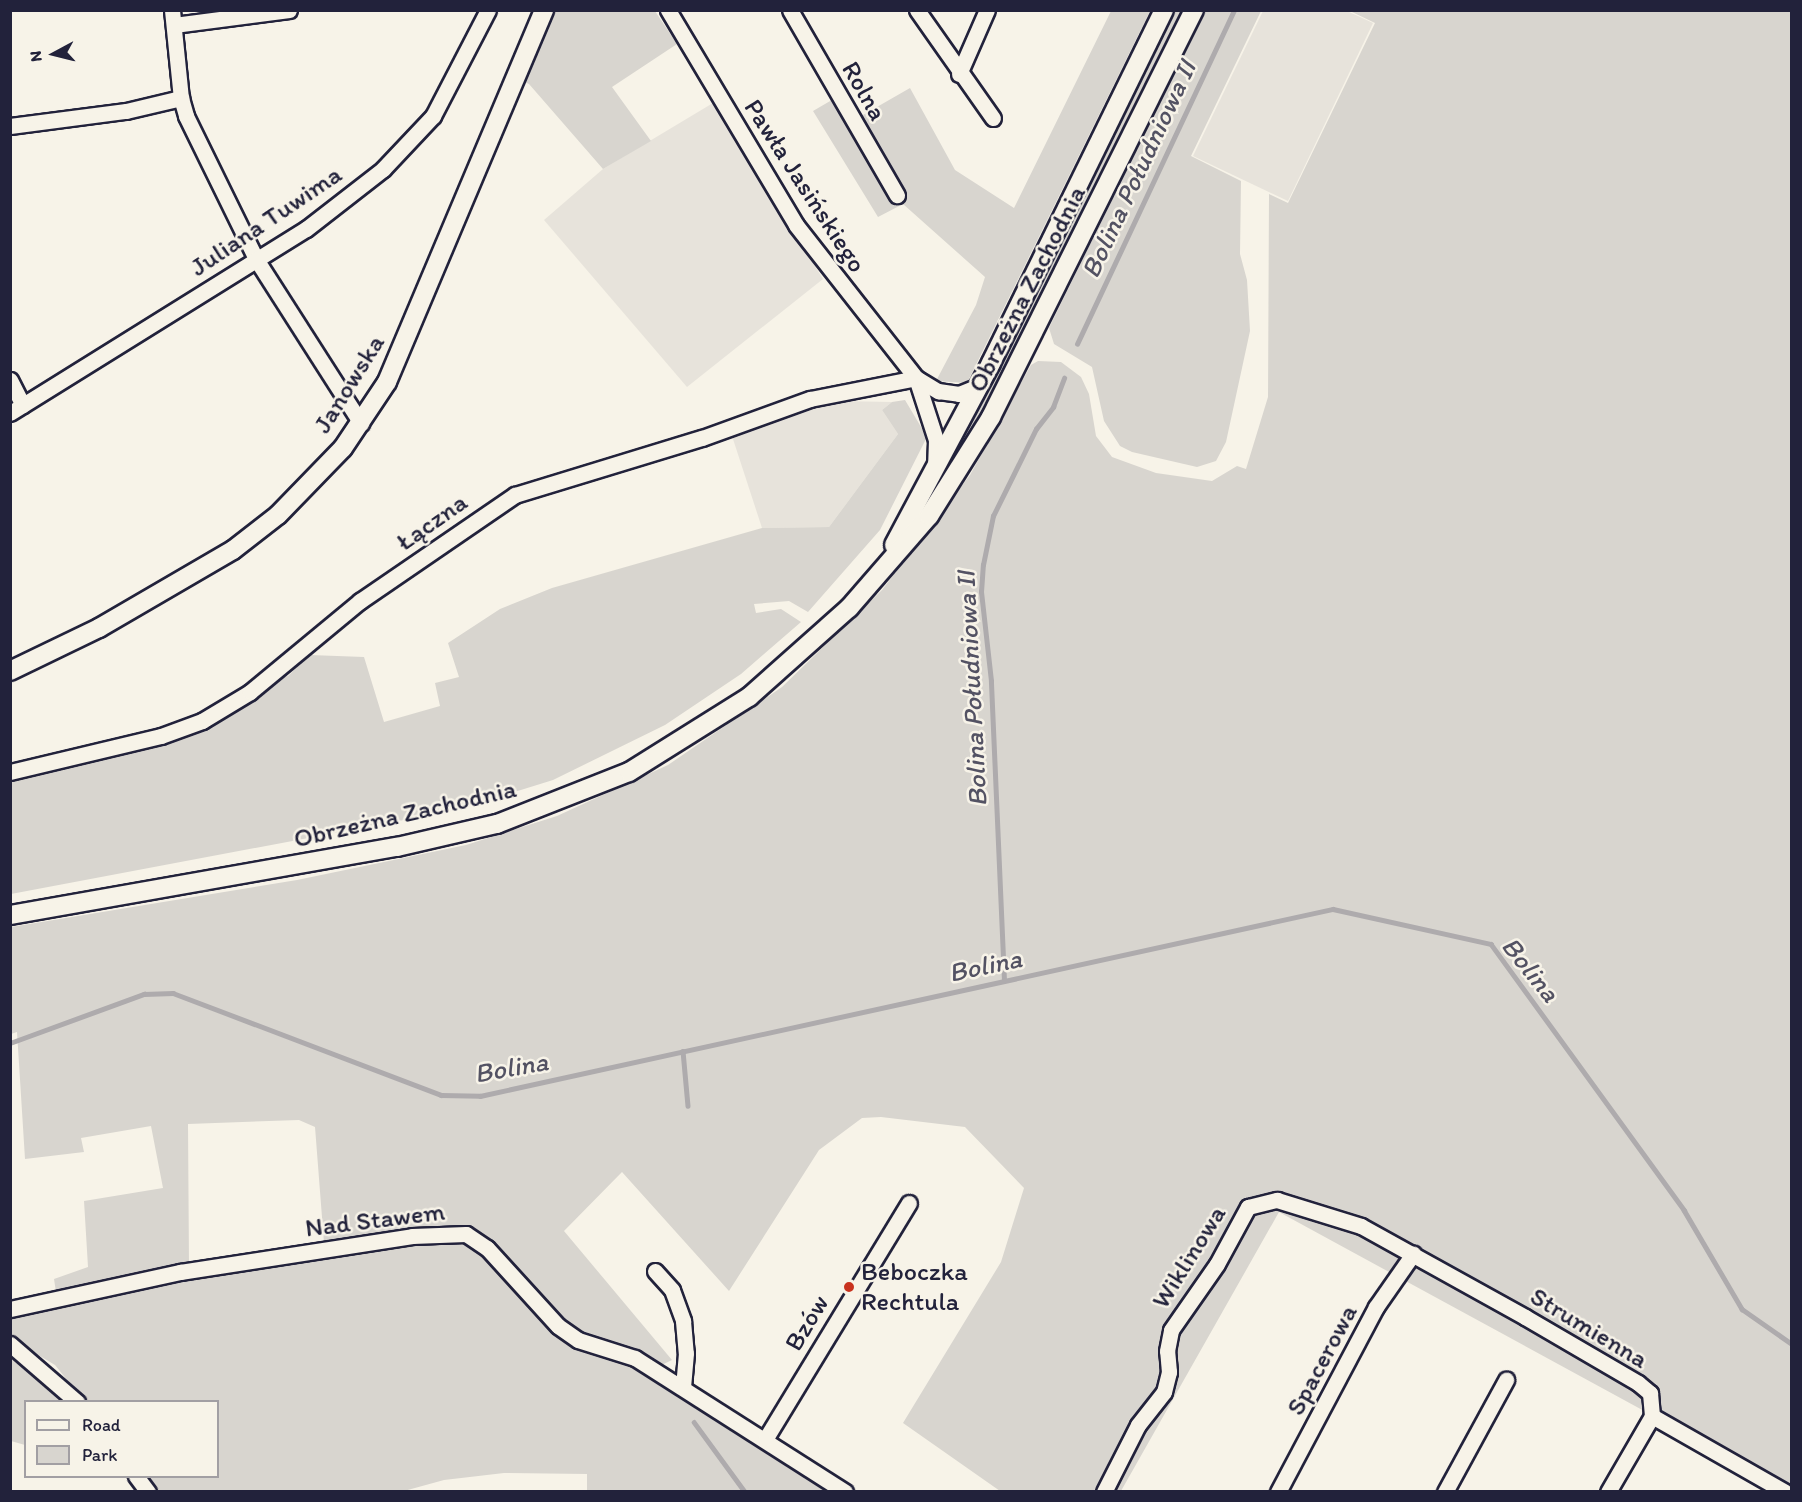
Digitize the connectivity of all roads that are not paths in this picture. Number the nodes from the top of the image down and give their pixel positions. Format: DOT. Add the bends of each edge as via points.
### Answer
graph roads {
  1 [pos="289,10"];
  2 [pos="488,10"];
  3 [pos="544,10"];
  4 [pos="668,10"];
  5 [pos="790,10"];
  6 [pos="916,10"];
  7 [pos="987,10"];
  8 [pos="1164,10"];
  9 [pos="1194,10"];
  10 [pos="173,18"];
  11 [pos="959,74"];
  12 [pos="181,98"];
  13 [pos="993,118"];
  14 [pos="10,126"];
  15 [pos="897,195"];
  16 [pos="256,259"];
  17 [pos="916,378"];
  18 [pos="10,380"];
  19 [pos="979,386"];
  20 [pos="17,409"];
  21 [pos="361,423"];
  22 [pos="935,466"];
  23 [pos="879,574"];
  24 [pos="10,671"];
  25 [pos="10,772"];
  26 [pos="10,915"];
  27 [pos="909,1203"];
  28 [pos="1413,1254"];
  29 [pos="655,1271"];
  30 [pos="10,1309"];
  31 [pos="10,1344"];
  32 [pos="1506,1380"];
  33 [pos="683,1388"];
  34 [pos="76,1400"];
  35 [pos="1652,1416"];
  36 [pos="766,1438"];
  37 [pos="138,1478"];
  38 [pos="148,1491"];
  39 [pos="846,1491"];
  40 [pos="1104,1491"];
  41 [pos="1278,1491"];
  42 [pos="1445,1491"];
  43 [pos="1608,1491"];
  44 [pos="1785,1491"];
  1 -- 10 [label="street"];
  2 -- 16 [label="street, Juliana Tuwima" via="451,87 419,134 346,199"];
  3 -- 21 [label="street, Janowska" via="425,299 387,382"];
  4 -- 17 [label="street, Pawła Jasińskiego" via="796,225"];
  5 -- 15 [label="street, Rolna"];
  6 -- 11 [label="street"];
  7 -- 11 [label="street"];
  8 -- 19 [label="street, Obrzeżna Zachodnia"];
  9 -- 23 [label="street, Obrzeżna Zachodnia" via="986,425 929,516"];
  10 -- 12 [label="street"];
  11 -- 13 [label="street"];
  12 -- 14 [label="street" via="126,111"];
  12 -- 16 [label="street"];
  16 -- 20 [label="street, Juliana Tuwima"];
  16 -- 21 [label="street"];
  17 -- 19 [label="street, Pawła Jasińskiego" via="959,394"];
  17 -- 22 [label="street, Pawła Jasińskiego" via="936,440"];
  17 -- 25 [label="street, Łączna" via="810,399 683,444 515,495 360,601 250,692 202,721 161,736"];
  18 -- 20 [label="street"];
  19 -- 22 [label="street, Obrzeżna Zachodnia"];
  21 -- 24 [label="street, Janowska" via="343,448 278,515 233,550 99,628"];
  22 -- 23 [label="street, Obrzeżna Zachodnia"];
  23 -- 26 [label="street, Obrzeżna Zachodnia" via="817,640 749,697 672,748 588,790 497,824 397,848"];
  27 -- 36 [label="street, Bzów"];
  28 -- 35 [label="street, Strumienna" via="1638,1383 1650,1393"];
  28 -- 40 [label="street, Wiklinowa" via="1361,1226 1289,1201 1258,1202 1248,1207 1217,1264 1171,1329 1164,1392 1138,1425"];
  28 -- 41 [label="street, Spacerowa" via="1376,1306"];
  29 -- 33 [label="street" via="672,1290 683,1321"];
  30 -- 33 [label="street, Nad Stawem" via="180,1272 412,1236 466,1234 488,1248 558,1326 578,1340 635,1358"];
  31 -- 34 [label="street"];
  32 -- 42 [label="street"];
  33 -- 36 [label="street, Nad Stawem"];
  35 -- 43 [label="street"];
  35 -- 44 [label="street"];
  36 -- 39 [label="street, Nad Stawem"];
  37 -- 38 [label="street"];
}
